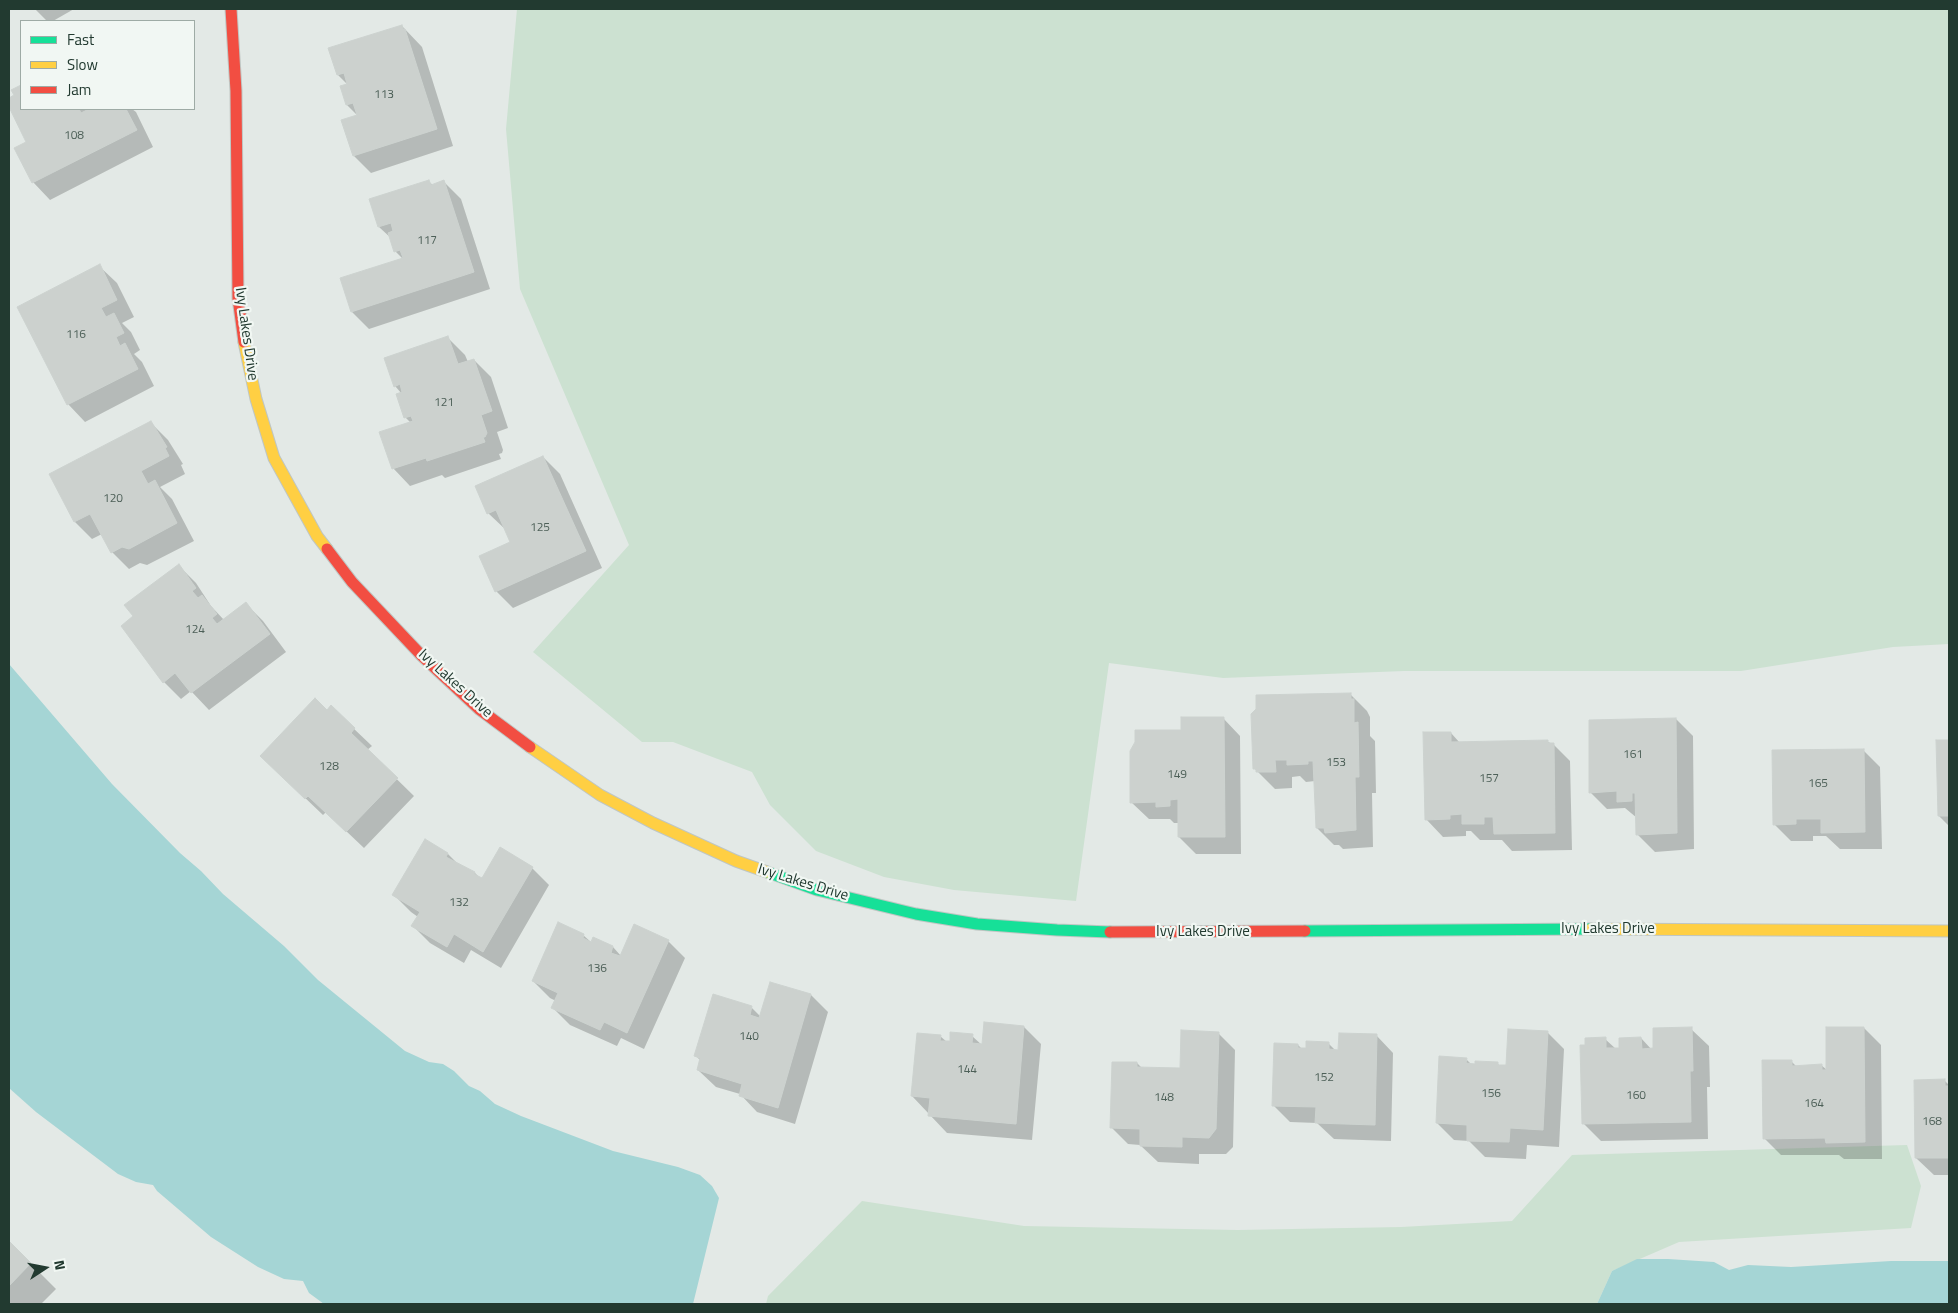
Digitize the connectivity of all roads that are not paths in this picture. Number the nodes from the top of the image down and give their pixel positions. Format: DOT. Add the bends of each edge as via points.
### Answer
graph roads {
  1 [pos="231,9"];
  2 [pos="1949,931"];
  1 -- 2 [label="street, Ivy Lakes Drive" via="236,91 238,298 254,391 274,458 298,503 352,582 422,656 480,709 600,795 736,861 817,890 916,914 977,924 1122,932 1672,928"];
}
